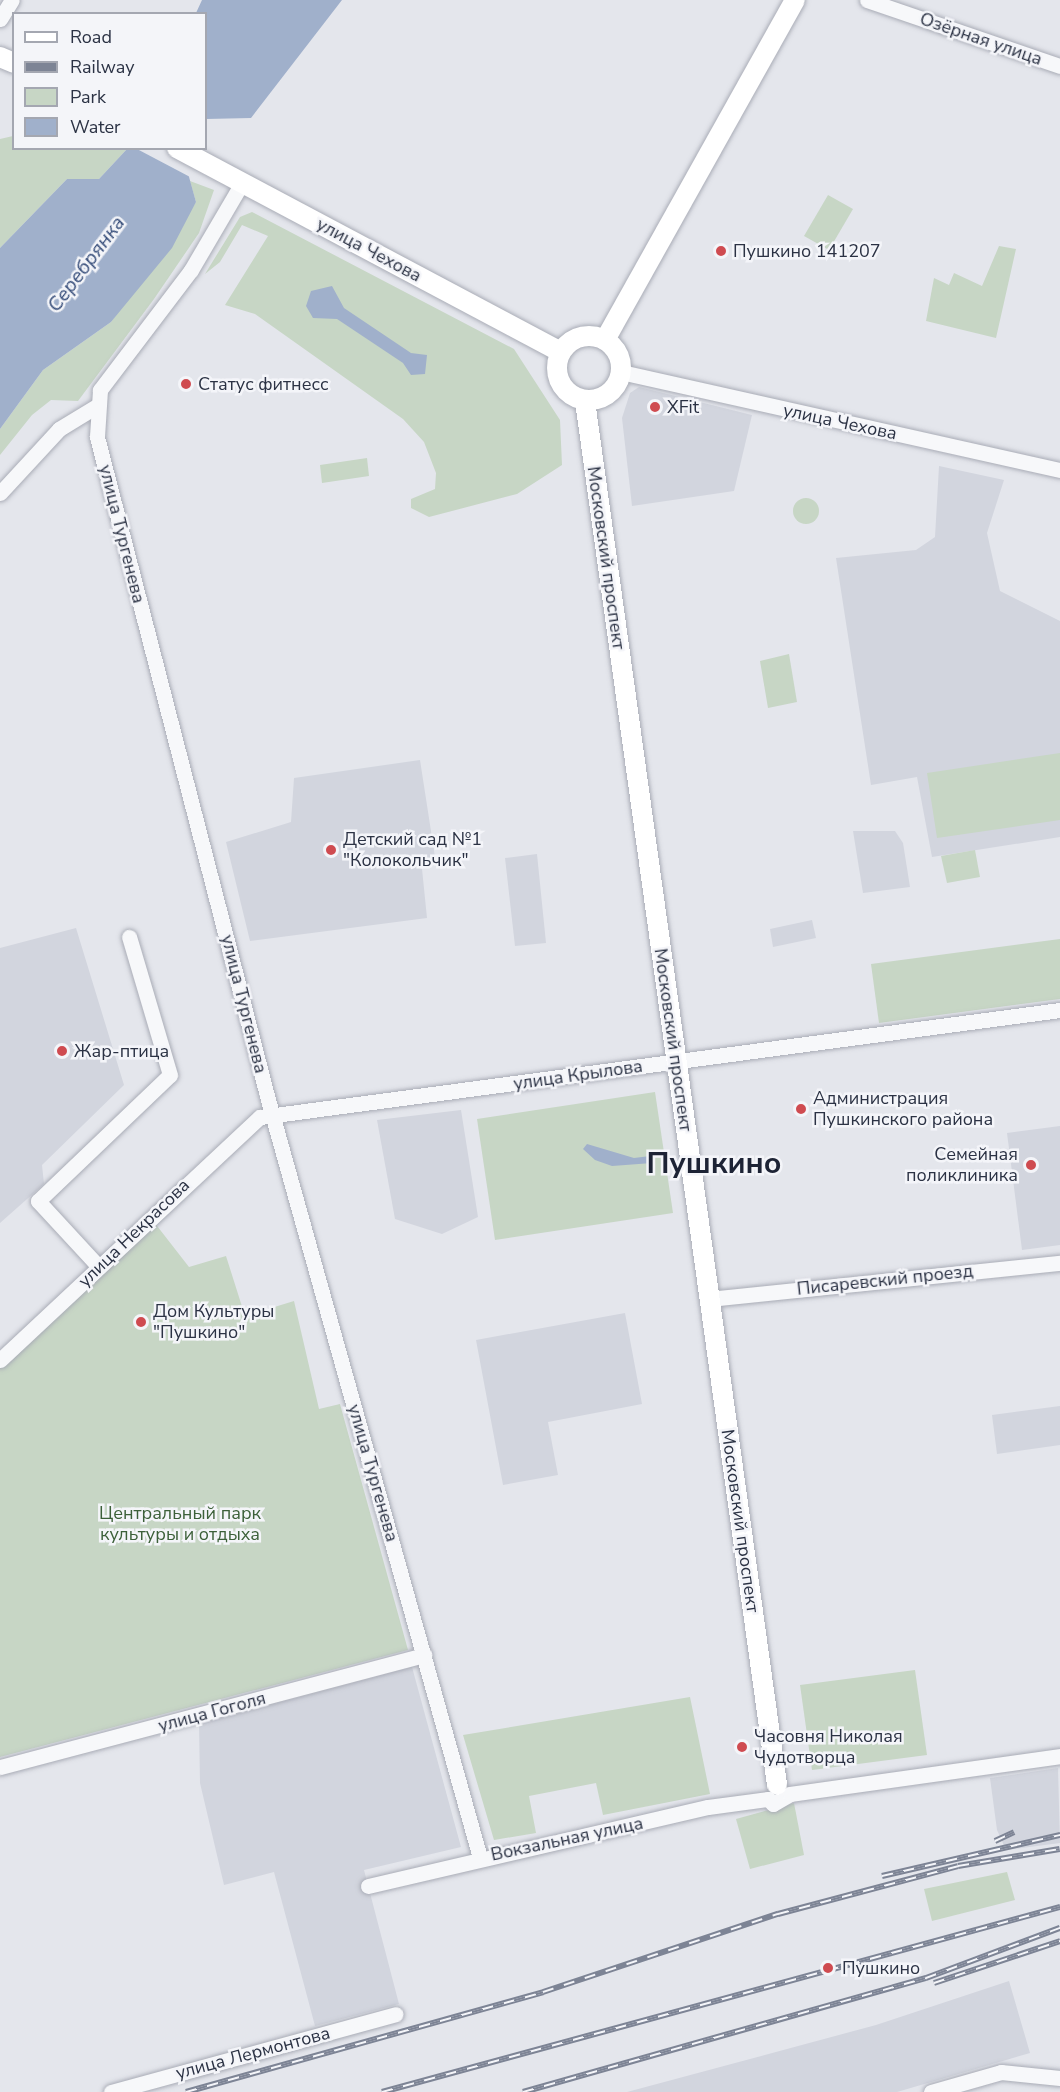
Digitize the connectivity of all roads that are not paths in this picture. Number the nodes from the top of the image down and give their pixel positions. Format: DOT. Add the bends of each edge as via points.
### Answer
graph roads {
  1 [pos="12,0"];
  2 [pos="795,0"];
  3 [pos="867,0"];
  4 [pos="0,19"];
  5 [pos="1060,66"];
  6 [pos="181,150"];
  7 [pos="242,183"];
  8 [pos="605,340"];
  9 [pos="560,352"];
  10 [pos="621,372"];
  11 [pos="585,401"];
  12 [pos="95,406"];
  13 [pos="1060,470"];
  14 [pos="0,493"];
  15 [pos="129,937"];
  16 [pos="1060,1010"];
  17 [pos="676,1061"];
  18 [pos="274,1116"];
  19 [pos="1060,1263"];
  20 [pos="99,1267"];
  21 [pos="710,1299"];
  22 [pos="0,1360"];
  23 [pos="424,1655"];
  24 [pos="1060,1756"];
  25 [pos="0,1767"];
  26 [pos="778,1793"];
  27 [pos="480,1858"];
  28 [pos="368,1886"];
  29 [pos="396,2014"];
  30 [pos="1060,2078"];
  31 [pos="111,2092"];
  32 [pos="931,2092"];
  1 -- 4 [label="street"];
  2 -- 8 [label="main road"];
  3 -- 5 [label="street, Озёрная улица"];
  6 -- 7 [label="main road, улица Чехова"];
  7 -- 9 [label="main road, улица Чехова"];
  7 -- 12 [label="street" via="191,270 109,378"];
  8 -- 9 [label="main road" via="580,337"];
  8 -- 10 [label="main road" via="614,348"];
  9 -- 11 [label="main road" via="557,371 563,389"];
  10 -- 11 [label="main road" via="609,394"];
  10 -- 13 [label="street, улица Чехова"];
  11 -- 17 [label="main road, Московский проспект"];
  12 -- 14 [label="street" via="59,429"];
  12 -- 18 [label="street, улица Тургенева" via="97,437"];
  15 -- 20 [label="street" via="170,1076 38,1201"];
  16 -- 17 [label="street, улица Крылова"];
  17 -- 18 [label="street, улица Крылова"];
  17 -- 21 [label="main road, Московский проспект"];
  18 -- 20 [label="street, улица Некрасова" via="260,1117"];
  18 -- 23 [label="street, улица Тургенева"];
  19 -- 21 [label="street, Писаревский проезд"];
  20 -- 22 [label="street, улица Некрасова"];
  21 -- 26 [label="main road, Московский проспект"];
  23 -- 25 [label="street, улица Гоголя"];
  23 -- 27 [label="street, улица Тургенева"];
  24 -- 26 [label="street, Вокзальная улица"];
  26 -- 27 [label="street, Вокзальная улица"];
  27 -- 28 [label="street, Вокзальная улица"];
  29 -- 31 [label="street, улица Лермонтова"];
  30 -- 32 [label="street" via="1001,2072"];
}
